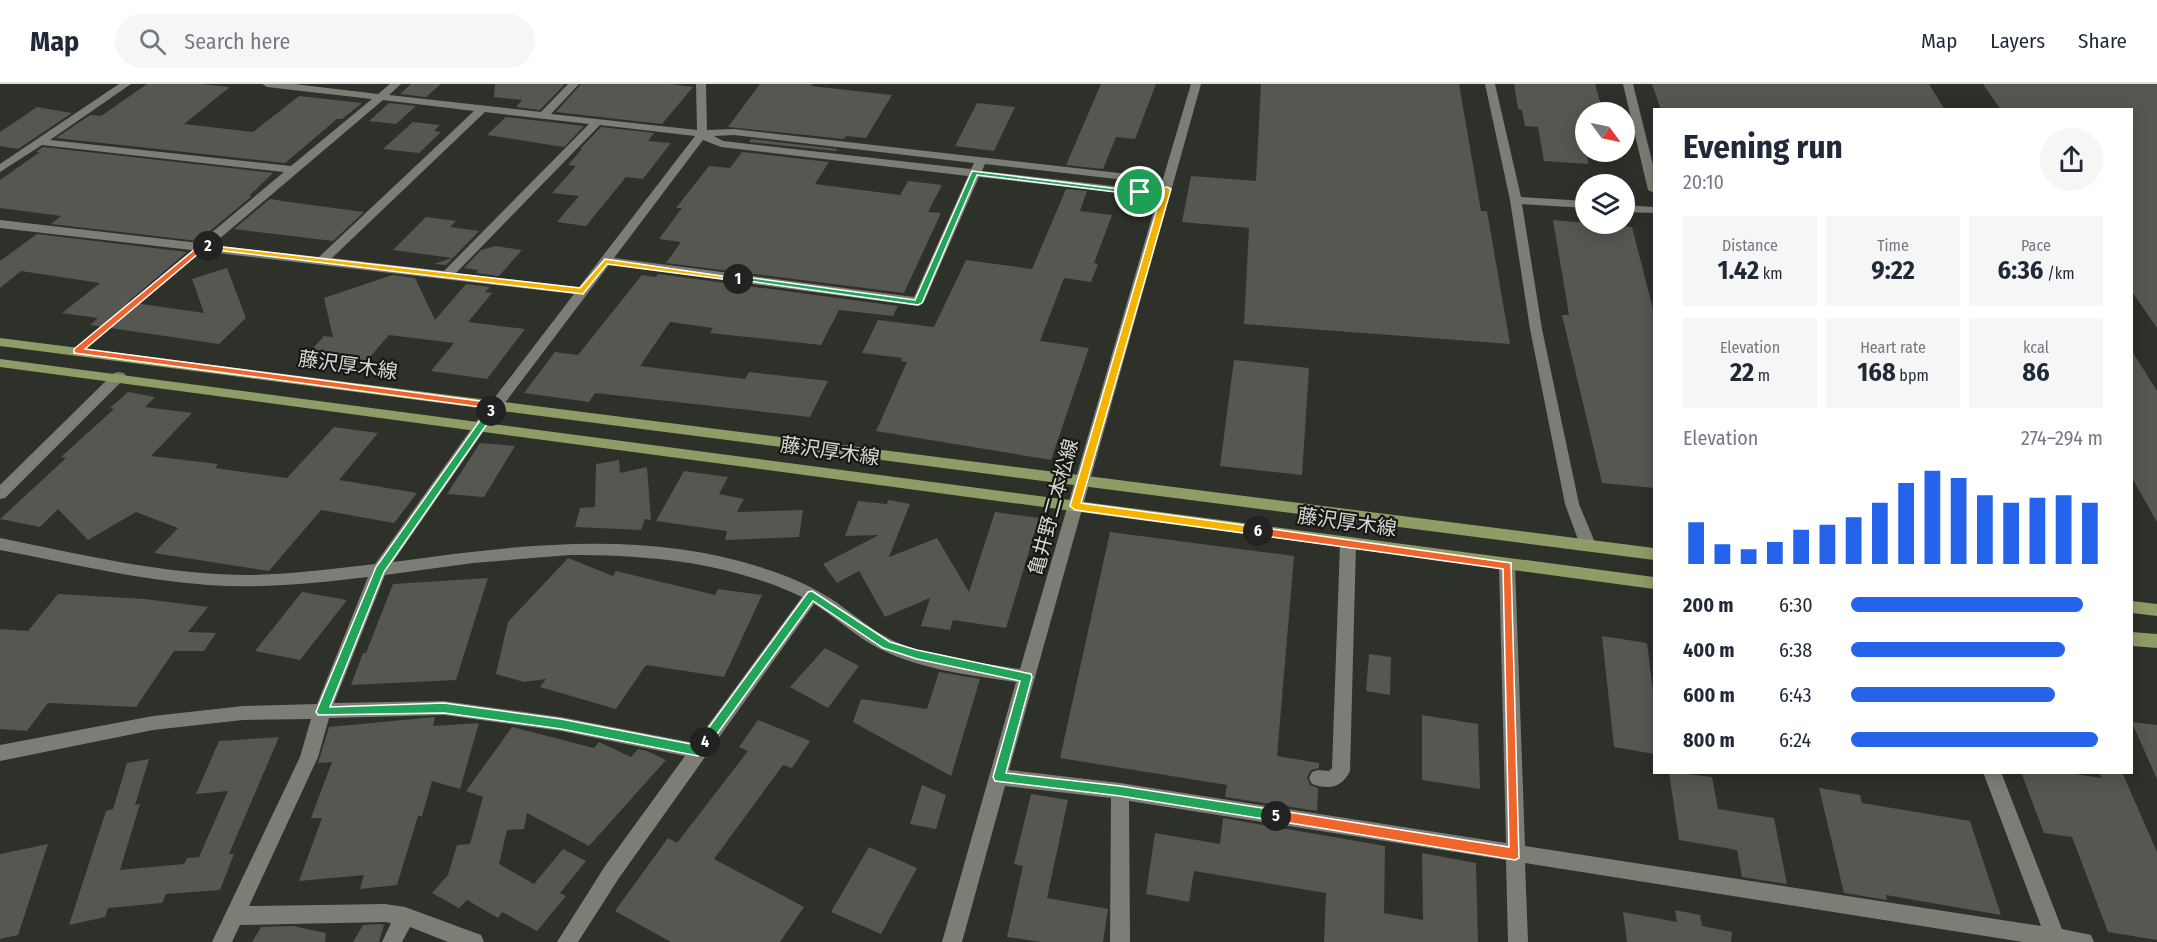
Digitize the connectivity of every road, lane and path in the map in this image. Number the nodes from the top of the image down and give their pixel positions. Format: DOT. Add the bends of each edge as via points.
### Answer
graph roads {
  1 [pos="126,84"];
  2 [pos="267,84"];
  3 [pos="396,84"];
  4 [pos="574,84"];
  5 [pos="701,84"];
  6 [pos="1196,84"];
  7 [pos="1490,84"];
  8 [pos="1628,84"];
  9 [pos="381,97"];
  10 [pos="483,108"];
  11 [pos="544,115"];
  12 [pos="598,121"];
  13 [pos="702,134"];
  14 [pos="40,142"];
  15 [pos="977,167"];
  16 [pos="0,168"];
  17 [pos="294,170"];
  18 [pos="1653,186"];
  19 [pos="1167,189"];
  20 [pos="1516,200"];
  21 [pos="1575,204"];
  22 [pos="1635,209"];
  23 [pos="1653,210"];
  24 [pos="0,224"];
  25 [pos="203,246"];
  26 [pos="323,260"];
  27 [pos="605,261"];
  28 [pos="447,275"];
  29 [pos="583,291"];
  30 [pos="0,342"];
  31 [pos="77,351"];
  32 [pos="0,363"];
  33 [pos="119,376"];
  34 [pos="495,406"];
  35 [pos="481,425"];
  36 [pos="1081,480"];
  37 [pos="0,494"];
  38 [pos="1075,506"];
  39 [pos="0,543"];
  40 [pos="1348,544"];
  41 [pos="1588,545"];
  42 [pos="1653,554"];
  43 [pos="1508,565"];
  44 [pos="379,570"];
  45 [pos="1653,583"];
  46 [pos="812,595"];
  47 [pos="2133,608"];
  48 [pos="2157,610"];
  49 [pos="2133,639"];
  50 [pos="2157,642"];
  51 [pos="1027,677"];
  52 [pos="322,712"];
  53 [pos="698,751"];
  54 [pos="0,753"];
  55 [pos="1993,774"];
  56 [pos="999,777"];
  57 [pos="1318,778"];
  58 [pos="1120,791"];
  59 [pos="1515,854"];
  60 [pos="234,916"];
  61 [pos="405,916"];
  62 [pos="2056,940"];
  63 [pos="222,942"];
  64 [pos="392,942"];
  65 [pos="474,942"];
  66 [pos="567,942"];
  67 [pos="952,942"];
  68 [pos="1120,942"];
  69 [pos="1518,942"];
  70 [pos="2084,942"];
  1 -- 14 [label="street"];
  2 -- 9 [label="street"];
  3 -- 9 [label="street"];
  4 -- 11 [label="street"];
  5 -- 13 [label="street"];
  6 -- 19 [label="street, 亀井野二本松線"];
  7 -- 20 [label="street"];
  8 -- 18 [label="street"];
  9 -- 10 [label="street"];
  9 -- 17 [label="street"];
  10 -- 11 [label="street"];
  10 -- 26 [label="street"];
  11 -- 12 [label="street"];
  12 -- 13 [label="street"];
  12 -- 28 [label="street"];
  13 -- 15 [label="street" via="721,144"];
  13 -- 27 [label="street"];
  14 -- 16 [label="street"];
  14 -- 17 [label="street"];
  15 -- 19 [label="street" via="1140,192"];
  15 -- 27 [label="street" via="918,303"];
  17 -- 25 [label="street"];
  19 -- 36 [label="street, 亀井野二本松線"];
  20 -- 21 [label="street"];
  20 -- 41 [label="street" via="1536,329 1572,504"];
  22 -- 23 [label="street"];
  24 -- 25 [label="street"];
  25 -- 26 [label="street"];
  25 -- 31 [label="path"];
  26 -- 28 [label="street"];
  27 -- 29 [label="street"];
  28 -- 29 [label="street"];
  29 -- 34 [label="street"];
  30 -- 31 [label="main road, 藤沢厚木線"];
  31 -- 34 [label="main road, 藤沢厚木線"];
  32 -- 33 [label="main road, 藤沢厚木線"];
  33 -- 35 [label="main road, 藤沢厚木線"];
  33 -- 37 [label="street"];
  34 -- 35 [label="street"];
  34 -- 36 [label="main road, 藤沢厚木線"];
  35 -- 38 [label="main road, 藤沢厚木線"];
  35 -- 44 [label="street"];
  36 -- 38 [label="street, 亀井野二本松線"];
  36 -- 41 [label="main road, 藤沢厚木線"];
  38 -- 40 [label="main road, 藤沢厚木線"];
  38 -- 51 [label="street, 亀井野二本松線"];
  39 -- 44 [label="street" via="215,582"];
  40 -- 43 [label="main road, 藤沢厚木線"];
  40 -- 57 [label="street" via="1341,771 1332,780"];
  41 -- 42 [label="main road, 藤沢厚木線"];
  43 -- 45 [label="main road, 藤沢厚木線"];
  43 -- 59 [label="street"];
  44 -- 46 [label="street" via="530,549 599,547 707,560 745,569"];
  44 -- 52 [label="street"];
  46 -- 51 [label="street" via="887,645 939,660"];
  46 -- 53 [label="street"];
  47 -- 48 [label="main road"];
  49 -- 50 [label="main road"];
  51 -- 56 [label="street, 亀井野二本松線"];
  52 -- 53 [label="street" via="444,708 561,724"];
  52 -- 54 [label="street" via="243,713 153,723"];
  52 -- 60 [label="street" via="309,757"];
  53 -- 66 [label="street"];
  55 -- 62 [label="street"];
  56 -- 58 [label="street"];
  56 -- 67 [label="street, 亀井野二本松線"];
  58 -- 59 [label="street"];
  58 -- 68 [label="street"];
  59 -- 62 [label="street"];
  59 -- 69 [label="street"];
  60 -- 61 [label="street"];
  60 -- 63 [label="street"];
  61 -- 64 [label="street"];
  61 -- 65 [label="street"];
  62 -- 70 [label="street"];
}
